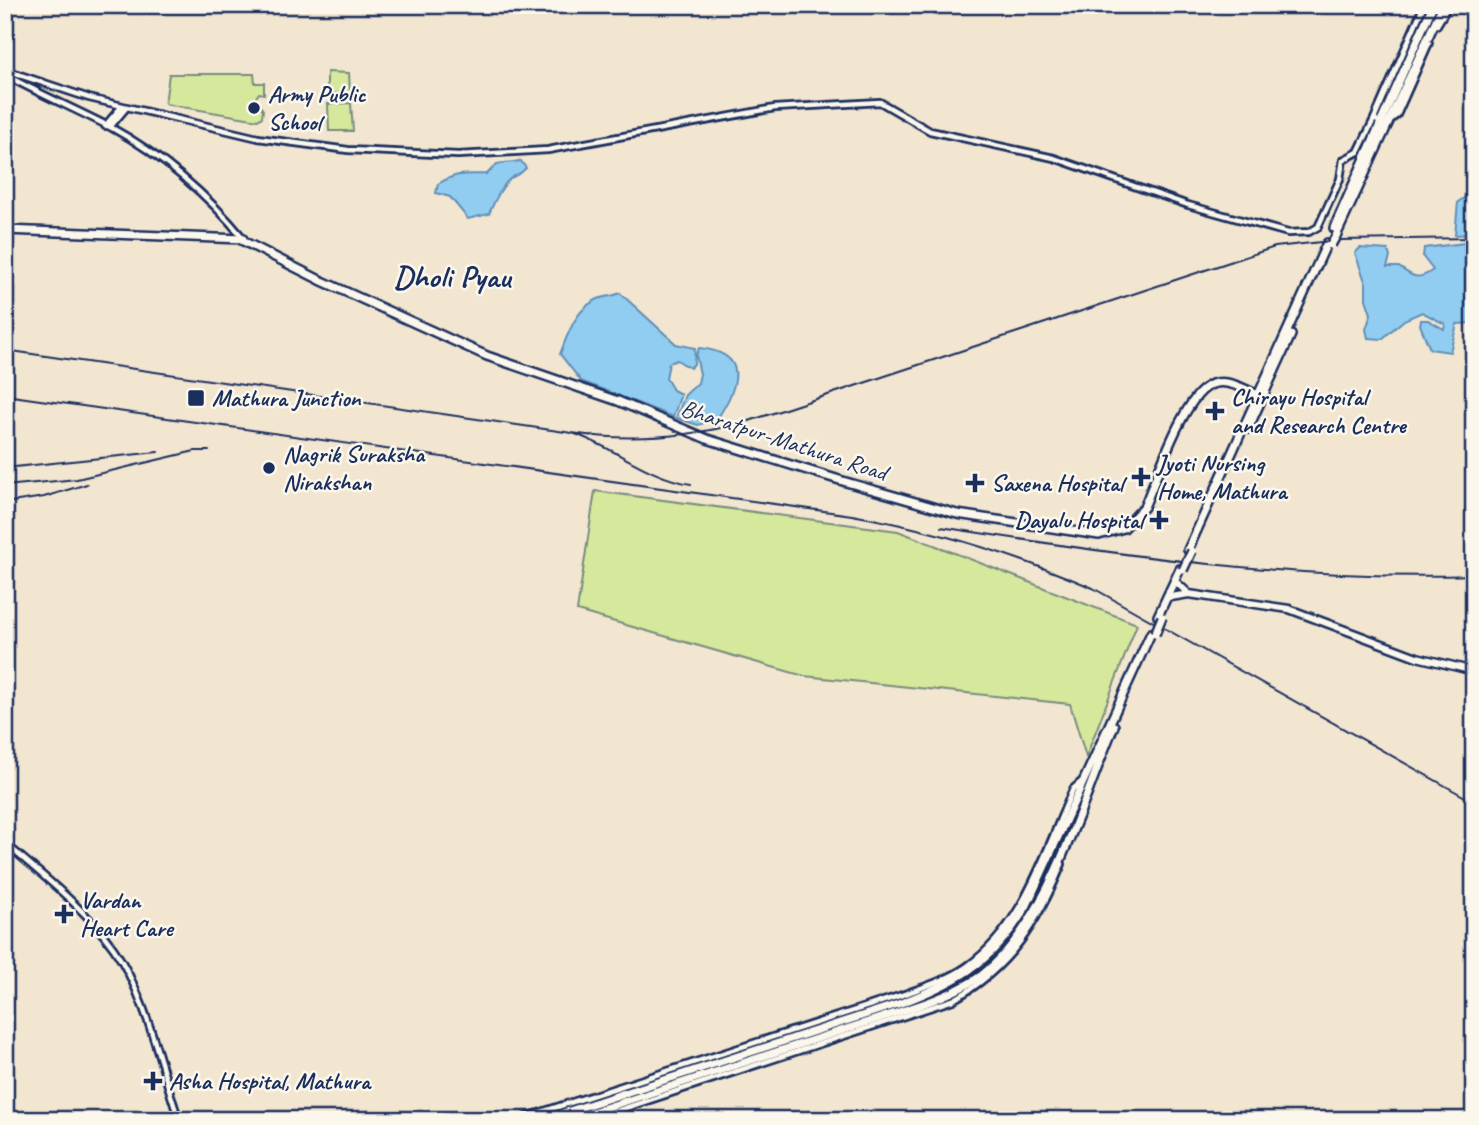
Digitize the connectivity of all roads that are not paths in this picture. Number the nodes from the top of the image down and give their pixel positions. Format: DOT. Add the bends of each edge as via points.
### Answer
graph roads {
  1 [pos="1424,5"];
  2 [pos="1433,5"];
  3 [pos="1443,5"];
  4 [pos="1449,5"];
  5 [pos="5,73"];
  6 [pos="125,107"];
  7 [pos="1380,121"];
  8 [pos="108,126"];
  9 [pos="5,230"];
  10 [pos="241,239"];
  11 [pos="1238,387"];
  12 [pos="1260,396"];
  13 [pos="1251,410"];
  14 [pos="1190,550"];
  15 [pos="1181,569"];
  16 [pos="1177,583"];
  17 [pos="1189,594"];
  18 [pos="1171,597"];
  19 [pos="1160,617"];
  20 [pos="1153,634"];
  21 [pos="1474,671"];
  22 [pos="1084,779"];
  23 [pos="1086,794"];
  24 [pos="5,844"];
  25 [pos="626,1101"];
  26 [pos="618,1110"];
  27 [pos="179,1120"];
  28 [pos="517,1120"];
  29 [pos="542,1120"];
  30 [pos="568,1120"];
  31 [pos="589,1120"];
  1 -- 7 [label="street"];
  2 -- 7 [label="highway"];
  3 -- 7 [label="highway"];
  4 -- 7 [label="street" via="1397,115"];
  5 -- 6 [label="street"];
  5 -- 8 [label="street"];
  6 -- 7 [label="street" via="302,145 458,155 548,150 775,108 873,101 930,131 1054,158 1188,205 1297,234 1318,227 1340,179 1342,160 1358,152"];
  6 -- 8 [label="street"];
  7 -- 12 [label="highway, bridge"];
  8 -- 10 [label="street" via="181,178"];
  9 -- 10 [label="highway, Bharatpur-Mathura Road"];
  10 -- 11 [label="highway, Bharatpur-Mathura Road" via="536,375 618,401 720,444 985,519 1099,535 1124,528 1139,513 1186,410 1200,390 1217,383"];
  11 -- 12 [label="highway, Bharatpur-Mathura Road"];
  11 -- 13 [label="highway"];
  12 -- 13 [label="highway"];
  12 -- 14 [label="highway"];
  13 -- 14 [label="highway"];
  14 -- 15 [label="highway, bridge"];
  15 -- 16 [label="highway"];
  15 -- 19 [label="highway"];
  16 -- 17 [label="main road"];
  16 -- 18 [label="highway"];
  17 -- 18 [label="main road"];
  17 -- 21 [label="main road" via="1289,609 1417,657"];
  18 -- 19 [label="highway"];
  19 -- 20 [label="highway, bridge"];
  20 -- 22 [label="highway"];
  20 -- 23 [label="highway"];
  22 -- 28 [label="street" via="1073,789 1015,914 993,943 961,970 902,995"];
  22 -- 29 [label="highway" via="1018,920 997,948 958,978 901,1003"];
  23 -- 25 [label="highway" via="1032,916 1005,953 969,984 915,1007"];
  23 -- 26 [label="street" via="1083,814 1032,928 1020,946 976,987 904,1018"];
  24 -- 27 [label="street" via="79,910 114,949 136,993"];
  25 -- 26 [label="highway"];
  25 -- 30 [label="highway"];
  26 -- 31 [label="street"];
}
